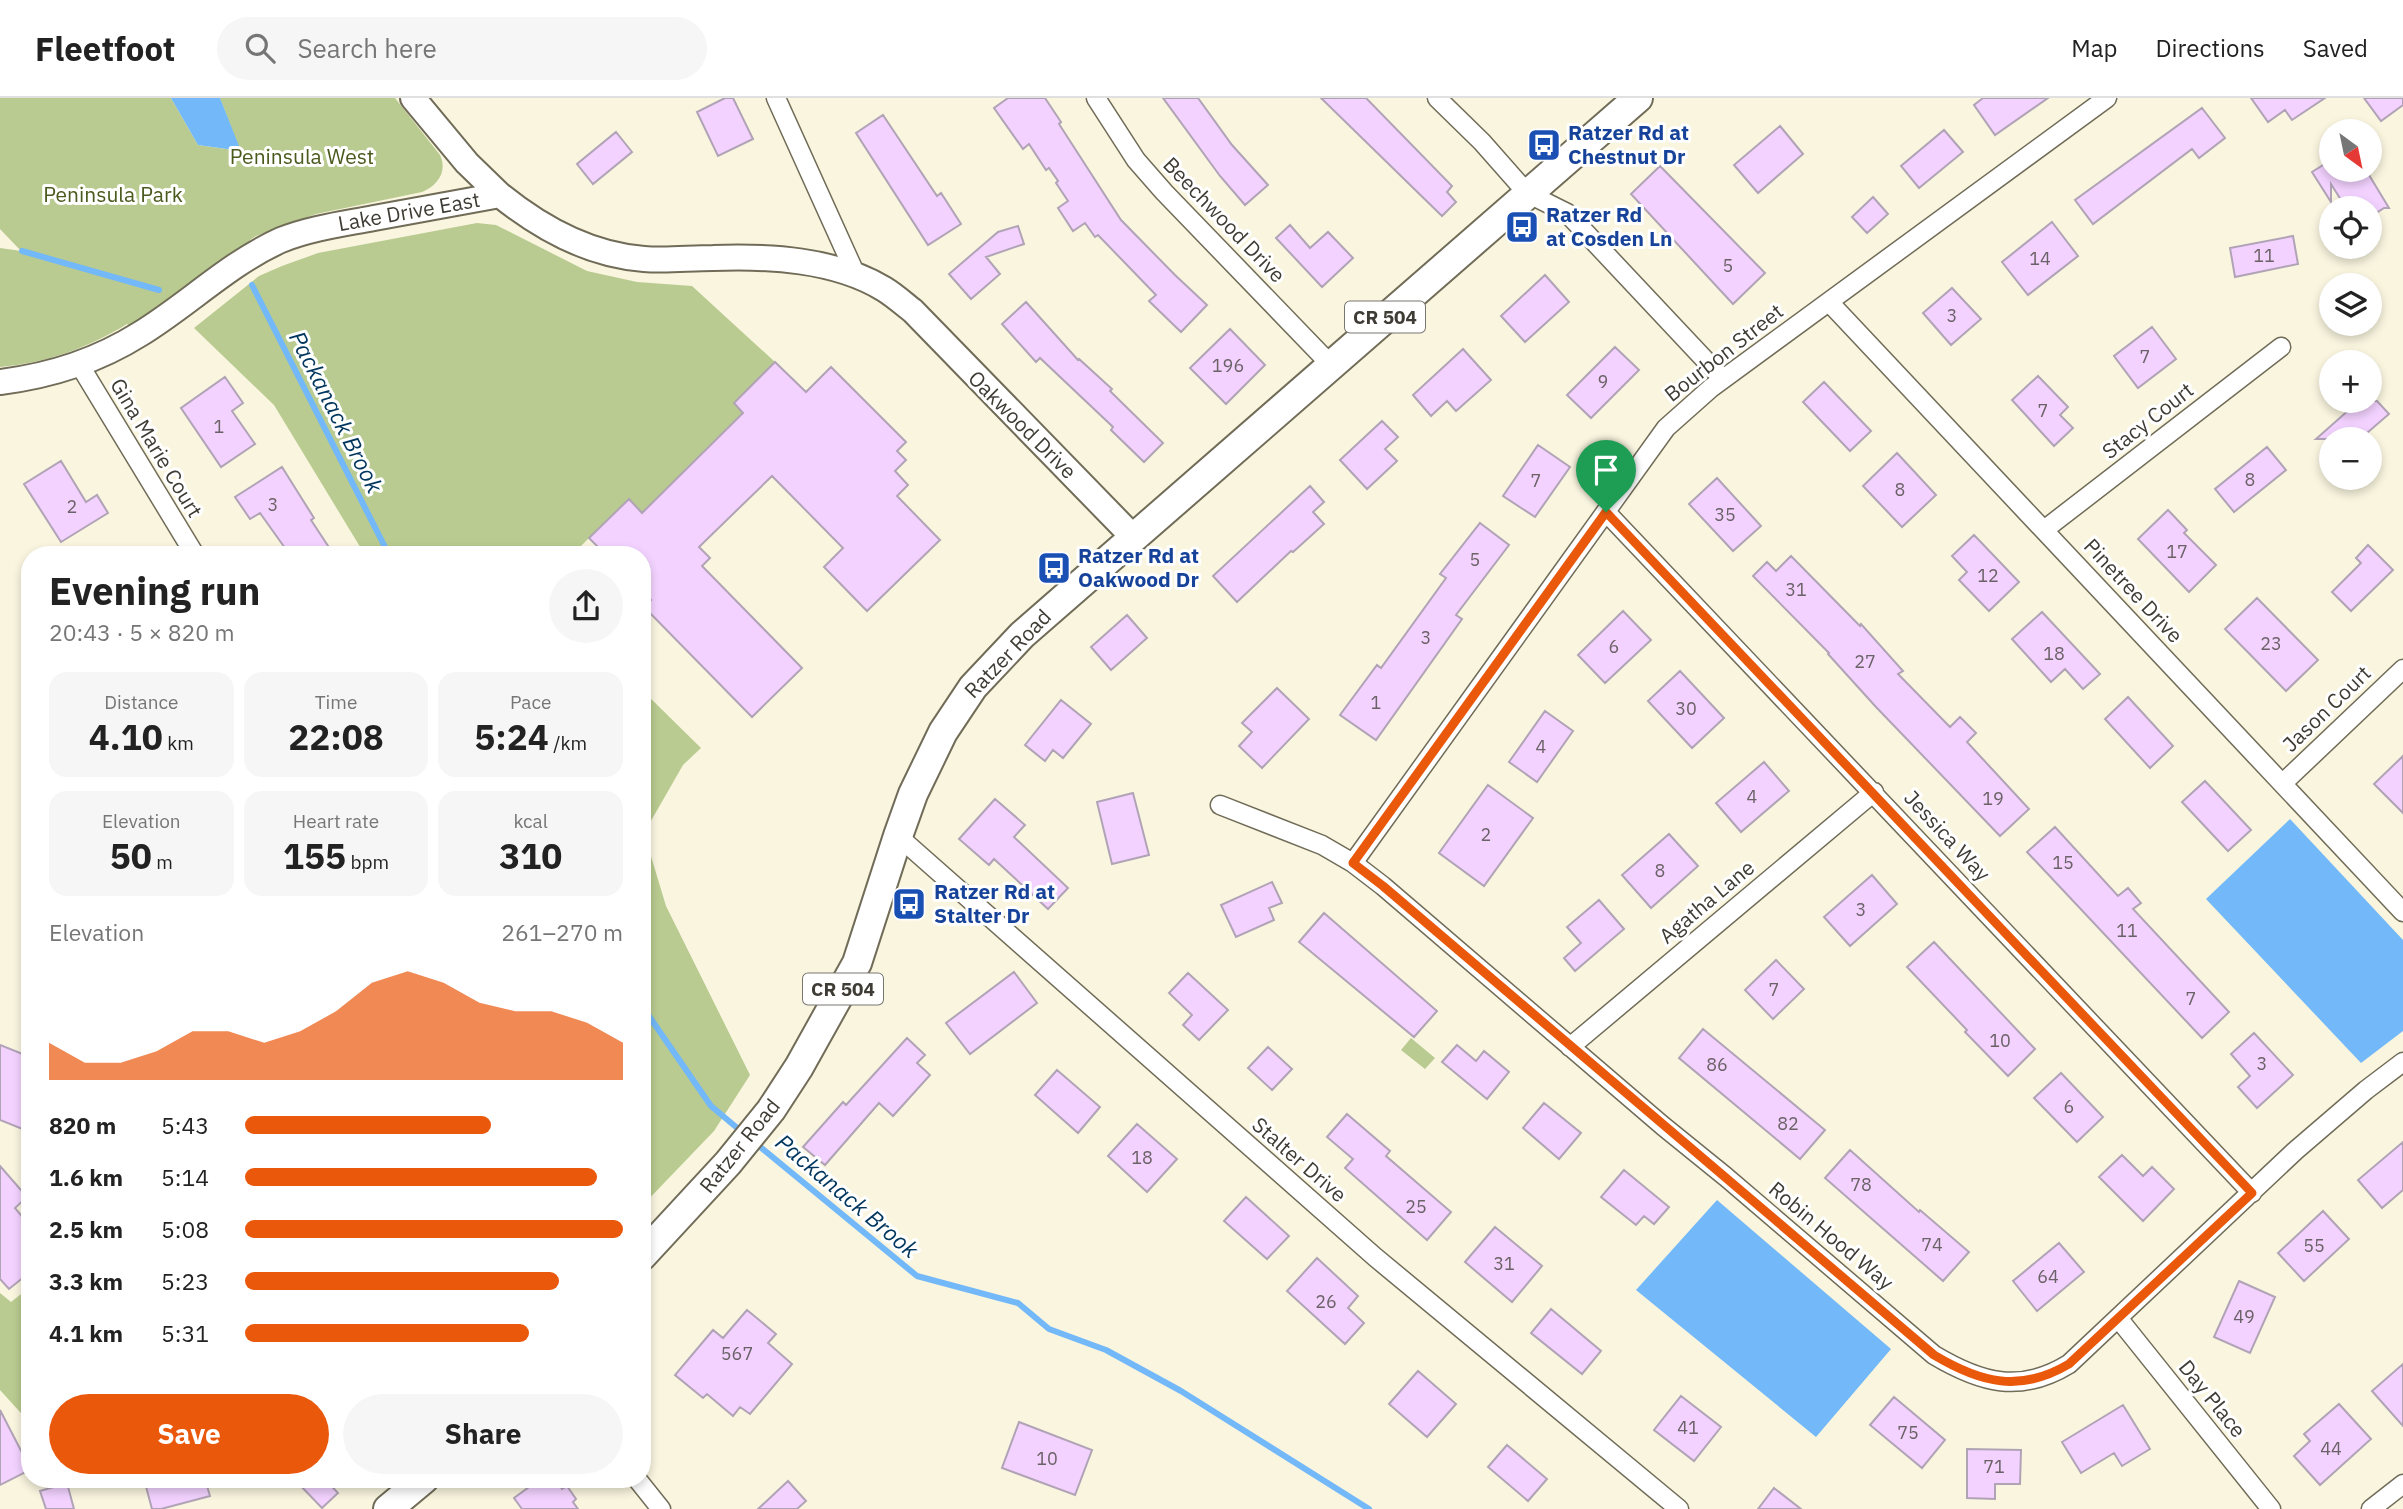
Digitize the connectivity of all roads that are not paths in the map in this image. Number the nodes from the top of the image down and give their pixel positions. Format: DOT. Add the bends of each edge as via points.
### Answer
graph roads {
  1 [pos="414,98"];
  2 [pos="776,98"];
  3 [pos="1096,98"];
  4 [pos="1437,98"];
  5 [pos="1638,98"];
  6 [pos="2107,98"];
  7 [pos="1527,193"];
  8 [pos="500,195"];
  9 [pos="856,275"];
  10 [pos="1829,302"];
  11 [pos="913,312"];
  12 [pos="2281,347"];
  13 [pos="1330,364"];
  14 [pos="79,365"];
  15 [pos="1723,379"];
  16 [pos="0,382"];
  17 [pos="1606,512"];
  18 [pos="2044,530"];
  19 [pos="1133,537"];
  20 [pos="190,546"];
  21 [pos="2403,668"];
  22 [pos="2283,783"];
  23 [pos="1874,792"];
  24 [pos="1220,806"];
  25 [pos="898,836"];
  26 [pos="1353,863"];
  27 [pos="2403,912"];
  28 [pos="1570,1047"];
  29 [pos="2403,1062"];
  30 [pos="2252,1193"];
  31 [pos="651,1247"];
  32 [pos="2118,1318"];
  33 [pos="2403,1484"];
  34 [pos="413,1488"];
  35 [pos="644,1488"];
  36 [pos="388,1509"];
  37 [pos="661,1509"];
  38 [pos="1679,1509"];
  39 [pos="2271,1509"];
  40 [pos="2371,1509"];
  1 -- 8 [label="street"];
  2 -- 9 [label="street"];
  3 -- 13 [label="street, Beechwood Drive" via="1157,184"];
  4 -- 7 [label="street"];
  5 -- 7 [label="main road, Ratzer Road / CR 504"];
  6 -- 10 [label="street, Bourbon Street"];
  7 -- 13 [label="main road, Ratzer Road / CR 504"];
  7 -- 15 [label="street" via="1567,213"];
  8 -- 9 [label="street, Lake Drive East" via="569,240 613,254 644,259 787,258"];
  8 -- 14 [label="street, Lake Drive East" via="319,228 284,239 220,275 141,334"];
  9 -- 11 [label="street, Lake Drive East" via="884,289"];
  10 -- 15 [label="street, Bourbon Street"];
  10 -- 18 [label="street, Pinetree Drive"];
  11 -- 19 [label="street, Oakwood Drive"];
  12 -- 18 [label="street, Stacy Court"];
  13 -- 19 [label="main road, Ratzer Road / CR 504"];
  14 -- 16 [label="street, Lake Drive East"];
  14 -- 20 [label="street, Gina Marie Court"];
  15 -- 17 [label="street, Bourbon Street" via="1666,428"];
  17 -- 23 [label="street, Jessica Way"];
  17 -- 26 [label="street, Bourbon Street"];
  18 -- 22 [label="street, Pinetree Drive"];
  19 -- 25 [label="main road, Ratzer Road / CR 504" via="1022,635 973,687 941,737"];
  21 -- 22 [label="street, Jason Court"];
  22 -- 27 [label="street, Pinetree Drive"];
  23 -- 28 [label="street, Agatha Lane"];
  23 -- 30 [label="street, Jessica Way"];
  24 -- 26 [label="street, Robin Hood Way" via="1322,845"];
  25 -- 31 [label="main road, Ratzer Road / CR 504" via="857,963 799,1067 752,1134"];
  25 -- 38 [label="street, Stalter Drive" via="1375,1257"];
  26 -- 28 [label="street, Robin Hood Way"];
  28 -- 32 [label="street, Robin Hood Way" via="1934,1355 1958,1369 2006,1382 2050,1375 2069,1364"];
  29 -- 30 [label="street, Robin Hood Way" via="2295,1151"];
  30 -- 32 [label="street, Robin Hood Way"];
  32 -- 39 [label="street, Day Place"];
  33 -- 40 [label="street"];
  34 -- 36 [label="main road"];
  35 -- 37 [label="street"];
}
